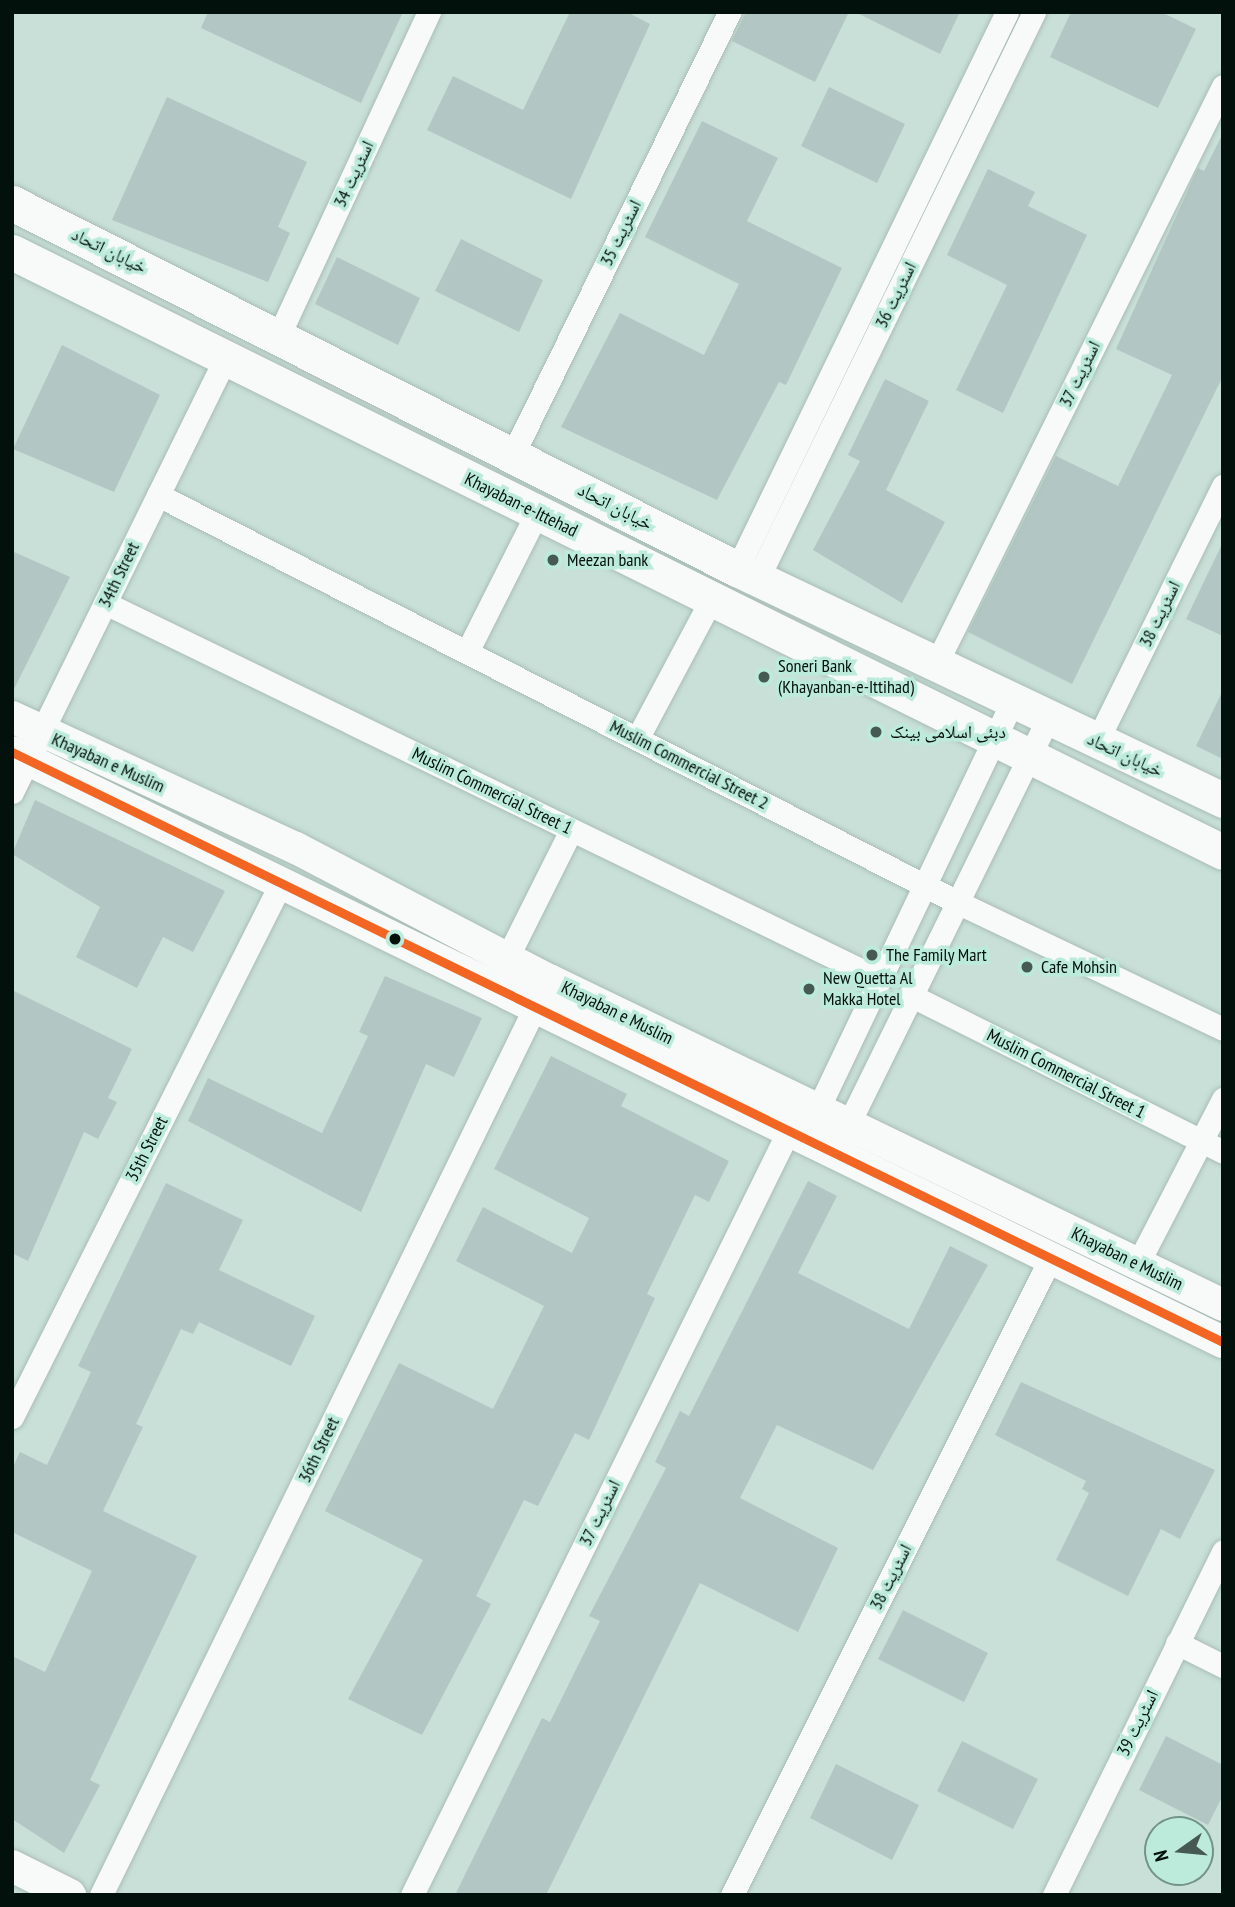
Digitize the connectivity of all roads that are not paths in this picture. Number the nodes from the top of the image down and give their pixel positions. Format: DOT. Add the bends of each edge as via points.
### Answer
graph roads {
  1 [pos="429,12"];
  2 [pos="730,12"];
  3 [pos="1007,12"];
  4 [pos="1034,12"];
  5 [pos="1223,86"];
  6 [pos="12,203"];
  7 [pos="12,252"];
  8 [pos="279,335"];
  9 [pos="226,358"];
  10 [pos="513,454"];
  11 [pos="1223,486"];
  12 [pos="159,495"];
  13 [pos="537,513"];
  14 [pos="748,574"];
  15 [pos="711,600"];
  16 [pos="105,603"];
  17 [pos="467,652"];
  18 [pos="937,662"];
  19 [pos="1013,700"];
  20 [pos="12,717"];
  21 [pos="1048,719"];
  22 [pos="637,739"];
  23 [pos="994,741"];
  24 [pos="1097,743"];
  25 [pos="27,748"];
  26 [pos="1029,759"];
  27 [pos="12,792"];
  28 [pos="1223,800"];
  29 [pos="571,830"];
  30 [pos="1223,852"];
  31 [pos="282,880"];
  32 [pos="926,886"];
  33 [pos="397,901"];
  34 [pos="958,903"];
  35 [pos="384,930"];
  36 [pos="507,958"];
  37 [pos="879,979"];
  38 [pos="910,996"];
  39 [pos="536,1005"];
  40 [pos="1223,1029"];
  41 [pos="686,1063"];
  42 [pos="1223,1099"];
  43 [pos="817,1111"];
  44 [pos="848,1125"];
  45 [pos="788,1132"];
  46 [pos="1202,1142"];
  47 [pos="1223,1152"];
  48 [pos="991,1193"];
  49 [pos="978,1223"];
  50 [pos="1050,1259"];
  51 [pos="1138,1263"];
  52 [pos="1223,1306"];
  53 [pos="1223,1342"];
  54 [pos="12,1417"];
  55 [pos="1223,1551"];
  56 [pos="1177,1643"];
  57 [pos="1223,1666"];
  58 [pos="12,1866"];
  59 [pos="70,1895"];
  60 [pos="101,1895"];
  61 [pos="412,1895"];
  62 [pos="733,1895"];
  63 [pos="1054,1895"];
  1 -- 8 [label="street, اسٹریٹ 34"];
  2 -- 10 [label="street, اسٹریٹ 35"];
  3 -- 14 [label="street, اسٹریٹ 36"];
  4 -- 14 [label="street, اسٹریٹ 36"];
  5 -- 18 [label="street, اسٹریٹ 37"];
  6 -- 8 [label="main road, خیابان اتحاد"];
  7 -- 9 [label="main road, Khayaban-e-Ittehad"];
  8 -- 10 [label="main road, خیابان اتحاد"];
  9 -- 12 [label="street, 34th Street"];
  9 -- 13 [label="main road, Khayaban-e-Ittehad"];
  10 -- 14 [label="main road, خیابان اتحاد"];
  11 -- 24 [label="street, اسٹریٹ 38"];
  12 -- 16 [label="street, 34th Street"];
  12 -- 17 [label="street, Muslim Commercial Street 2"];
  13 -- 15 [label="main road, Khayaban-e-Ittehad"];
  13 -- 17 [label="street"];
  14 -- 18 [label="main road, خیابان اتحاد"];
  15 -- 22 [label="street"];
  15 -- 23 [label="main road, Khayaban-e-Ittehad"];
  16 -- 25 [label="street, 34th Street"];
  16 -- 29 [label="street, Muslim Commercial Street 1"];
  17 -- 22 [label="street, Muslim Commercial Street 2"];
  18 -- 19 [label="main road, خیابان اتحاد"];
  19 -- 21 [label="main road, خیابان اتحاد"];
  19 -- 23 [label="street"];
  20 -- 25 [label="street, Khayaban e Muslim"];
  21 -- 24 [label="main road, خیابان اتحاد"];
  21 -- 26 [label="street"];
  22 -- 32 [label="street, Muslim Commercial Street 2"];
  23 -- 26 [label="main road, Khayaban-e-Ittehad"];
  23 -- 32 [label="street"];
  24 -- 28 [label="main road, خیابان اتحاد"];
  25 -- 27 [label="street, 34th Street"];
  25 -- 31 [label="street, Khayaban e Muslim"];
  25 -- 33 [label="street, Khayaban e Muslim"];
  26 -- 30 [label="main road"];
  26 -- 34 [label="street"];
  29 -- 36 [label="street"];
  29 -- 37 [label="street, Muslim Commercial Street 1"];
  31 -- 35 [label="street, Khayaban e Muslim"];
  31 -- 54 [label="street, 35th Street"];
  32 -- 34 [label="street, Muslim Commercial Street 2"];
  32 -- 37 [label="street"];
  33 -- 35 [label="street"];
  33 -- 36 [label="street, Khayaban e Muslim"];
  34 -- 38 [label="street"];
  34 -- 40 [label="street, Muslim Commercial Street 2"];
  35 -- 39 [label="street, Khayaban e Muslim"];
  36 -- 41 [label="street, Khayaban e Muslim"];
  37 -- 43 [label="street"];
  38 -- 44 [label="street"];
  38 -- 46 [label="street, Muslim Commercial Street 1"];
  39 -- 41 [label="street, Khayaban e Muslim"];
  39 -- 60 [label="street, 36th Street"];
  41 -- 43 [label="street, Khayaban e Muslim"];
  41 -- 45 [label="street, Khayaban e Muslim"];
  42 -- 46 [label="street"];
  43 -- 44 [label="street, Khayaban e Muslim"];
  44 -- 48 [label="street, Khayaban e Muslim"];
  45 -- 49 [label="street, Khayaban e Muslim"];
  45 -- 61 [label="street, اسٹریٹ 37"];
  46 -- 47 [label="street, Muslim Commercial Street 1"];
  46 -- 51 [label="street"];
  48 -- 49 [label="street"];
  48 -- 51 [label="street, Khayaban e Muslim"];
  49 -- 50 [label="street, Khayaban e Muslim"];
  50 -- 53 [label="street, Khayaban e Muslim"];
  50 -- 62 [label="street, اسٹریٹ 38"];
  51 -- 52 [label="street, Khayaban e Muslim"];
  55 -- 56 [label="street, اسٹریٹ 39"];
  56 -- 57 [label="street"];
  56 -- 63 [label="street, اسٹریٹ 39"];
  58 -- 59 [label="street"];
}
